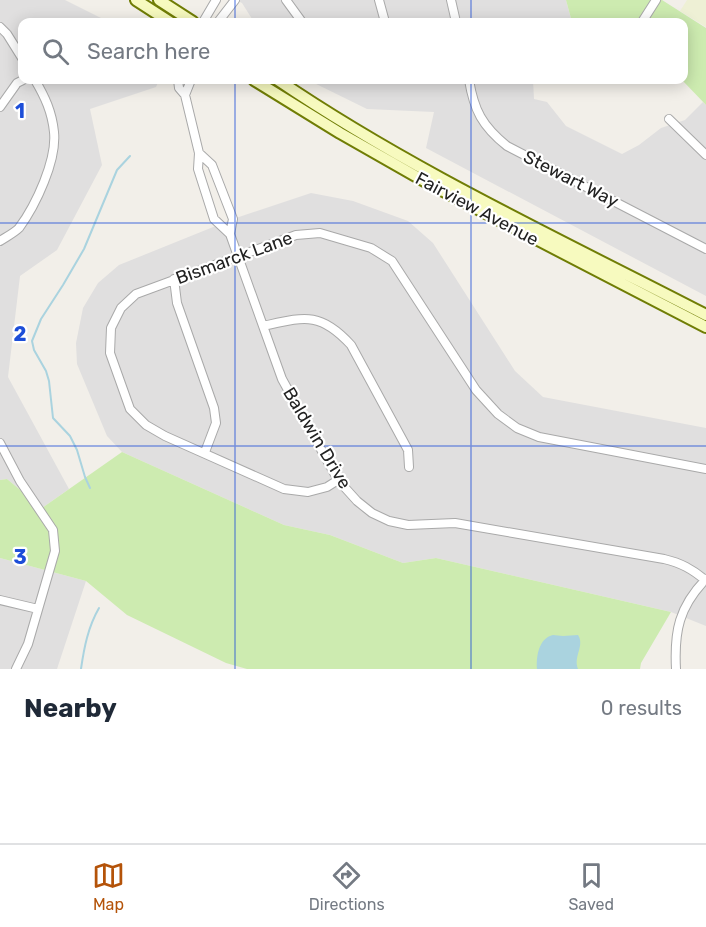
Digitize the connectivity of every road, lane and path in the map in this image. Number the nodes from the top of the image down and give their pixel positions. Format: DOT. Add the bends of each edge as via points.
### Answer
graph roads {
  1 [pos="136,0"];
  2 [pos="159,0"];
  3 [pos="216,0"];
  4 [pos="235,0"];
  5 [pos="286,0"];
  6 [pos="379,0"];
  7 [pos="451,0"];
  8 [pos="656,0"];
  9 [pos="164,18"];
  10 [pos="187,18"];
  11 [pos="205,18"];
  12 [pos="222,18"];
  13 [pos="299,18"];
  14 [pos="384,18"];
  15 [pos="455,18"];
  16 [pos="645,18"];
  17 [pos="0,27"];
  18 [pos="18,52"];
  19 [pos="18,82"];
  20 [pos="37,84"];
  21 [pos="179,84"];
  22 [pos="189,84"];
  23 [pos="260,84"];
  24 [pos="284,84"];
  25 [pos="471,84"];
  26 [pos="185,95"];
  27 [pos="0,107"];
  28 [pos="669,119"];
  29 [pos="199,153"];
  30 [pos="706,155"];
  31 [pos="230,234"];
  32 [pos="0,242"];
  33 [pos="706,249"];
  34 [pos="238,256"];
  35 [pos="174,279"];
  36 [pos="706,315"];
  37 [pos="263,326"];
  38 [pos="706,327"];
  39 [pos="0,443"];
  40 [pos="205,452"];
  41 [pos="409,467"];
  42 [pos="706,469"];
  43 [pos="338,480"];
  44 [pos="706,580"];
  45 [pos="0,600"];
  46 [pos="38,609"];
  47 [pos="16,669"];
  48 [pos="676,669"];
  1 -- 9 [label="street"];
  2 -- 10 [label="street"];
  3 -- 11 [label="street"];
  4 -- 12 [label="street"];
  5 -- 13 [label="street"];
  6 -- 14 [label="street"];
  7 -- 15 [label="street"];
  8 -- 16 [label="street"];
  17 -- 18 [label="street"];
  19 -- 27 [label="street"];
  20 -- 32 [label="street" via="49,105 55,135 51,165 18,230"];
  21 -- 26 [label="street, Baldwin Drive"];
  22 -- 26 [label="street"];
  23 -- 38 [label="street, Fairview Avenue" via="426,182"];
  24 -- 36 [label="street, Fairview Avenue" via="434,173"];
  25 -- 33 [label="street, Stewart Way" via="478,114 490,132 507,146"];
  26 -- 29 [label="street, Baldwin Drive"];
  28 -- 30 [label="street"];
  29 -- 31 [label="street, Baldwin Drive" via="198,169 214,219"];
  29 -- 31 [label="street, Baldwin Drive" via="212,165 233,219"];
  31 -- 34 [label="street, Baldwin Drive"];
  34 -- 35 [label="street, Bismarck Lane"];
  34 -- 37 [label="street, Baldwin Drive"];
  34 -- 42 [label="street, Bismarck Lane" via="296,235 320,232 371,248 392,261 476,390 516,428 539,437"];
  35 -- 40 [label="street" via="177,303 214,408 216,423"];
  35 -- 40 [label="street, Bismarck Lane" via="136,294 122,308 111,328 110,353 130,409 165,436"];
  37 -- 41 [label="street" via="303,317 326,323 341,333 408,450"];
  37 -- 43 [label="street, Baldwin Drive" via="282,379"];
  39 -- 46 [label="street" via="53,530 54,551"];
  40 -- 43 [label="street, Bismarck Lane" via="284,489 308,492"];
  43 -- 44 [label="street, Baldwin Drive" via="372,513 389,520 408,525 455,523 680,562"];
  44 -- 48 [label="street" via="690,596 679,621"];
  45 -- 46 [label="street"];
  46 -- 47 [label="street"];
}
